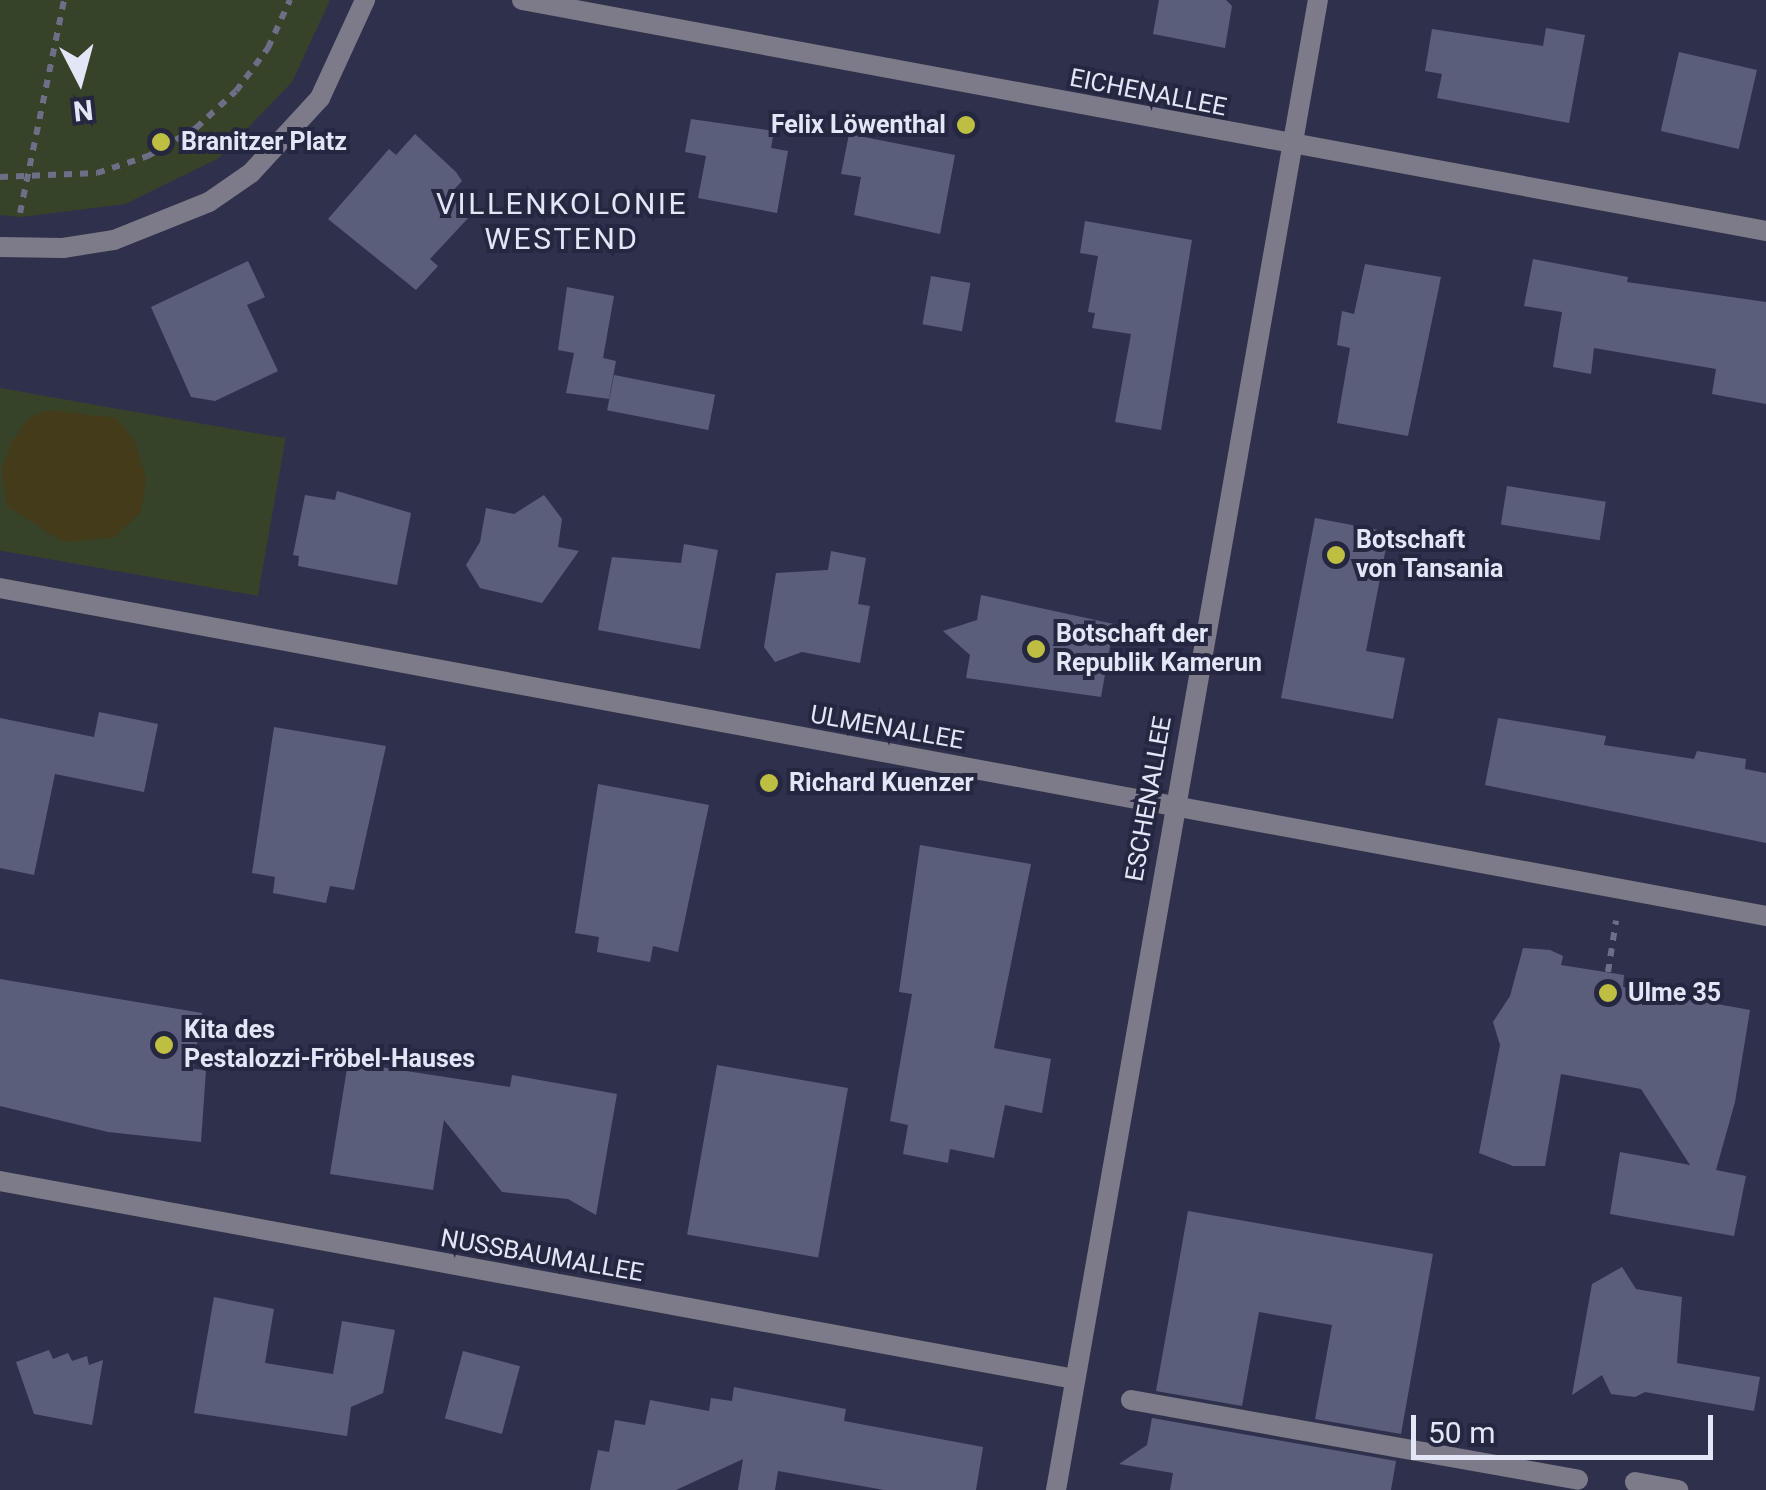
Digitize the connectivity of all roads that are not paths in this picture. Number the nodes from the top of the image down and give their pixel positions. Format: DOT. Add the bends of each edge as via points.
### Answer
graph roads {
  1 [pos="366,0"];
  2 [pos="522,0"];
  3 [pos="1318,0"];
  4 [pos="1292,145"];
  5 [pos="1766,230"];
  6 [pos="0,247"];
  7 [pos="0,588"];
  8 [pos="1174,806"];
  9 [pos="1766,916"];
  10 [pos="0,1182"];
  11 [pos="1075,1379"];
  12 [pos="1130,1400"];
  13 [pos="1578,1480"];
  14 [pos="1635,1482"];
  15 [pos="1056,1490"];
  16 [pos="1678,1490"];
  1 -- 6 [label="street" via="320,98 251,174 209,202 114,240"];
  2 -- 4 [label="street, EICHENALLEE"];
  3 -- 4 [label="street, ESCHENALLEE"];
  4 -- 5 [label="street, EICHENALLEE"];
  4 -- 8 [label="street, ESCHENALLEE"];
  7 -- 8 [label="street, ULMENALLEE"];
  8 -- 9 [label="street, ULMENALLEE"];
  8 -- 11 [label="street, ESCHENALLEE"];
  10 -- 11 [label="street, NUSSBAUMALLEE"];
  11 -- 15 [label="street, ESCHENALLEE"];
  12 -- 13 [label="street"];
  14 -- 16 [label="street"];
}
